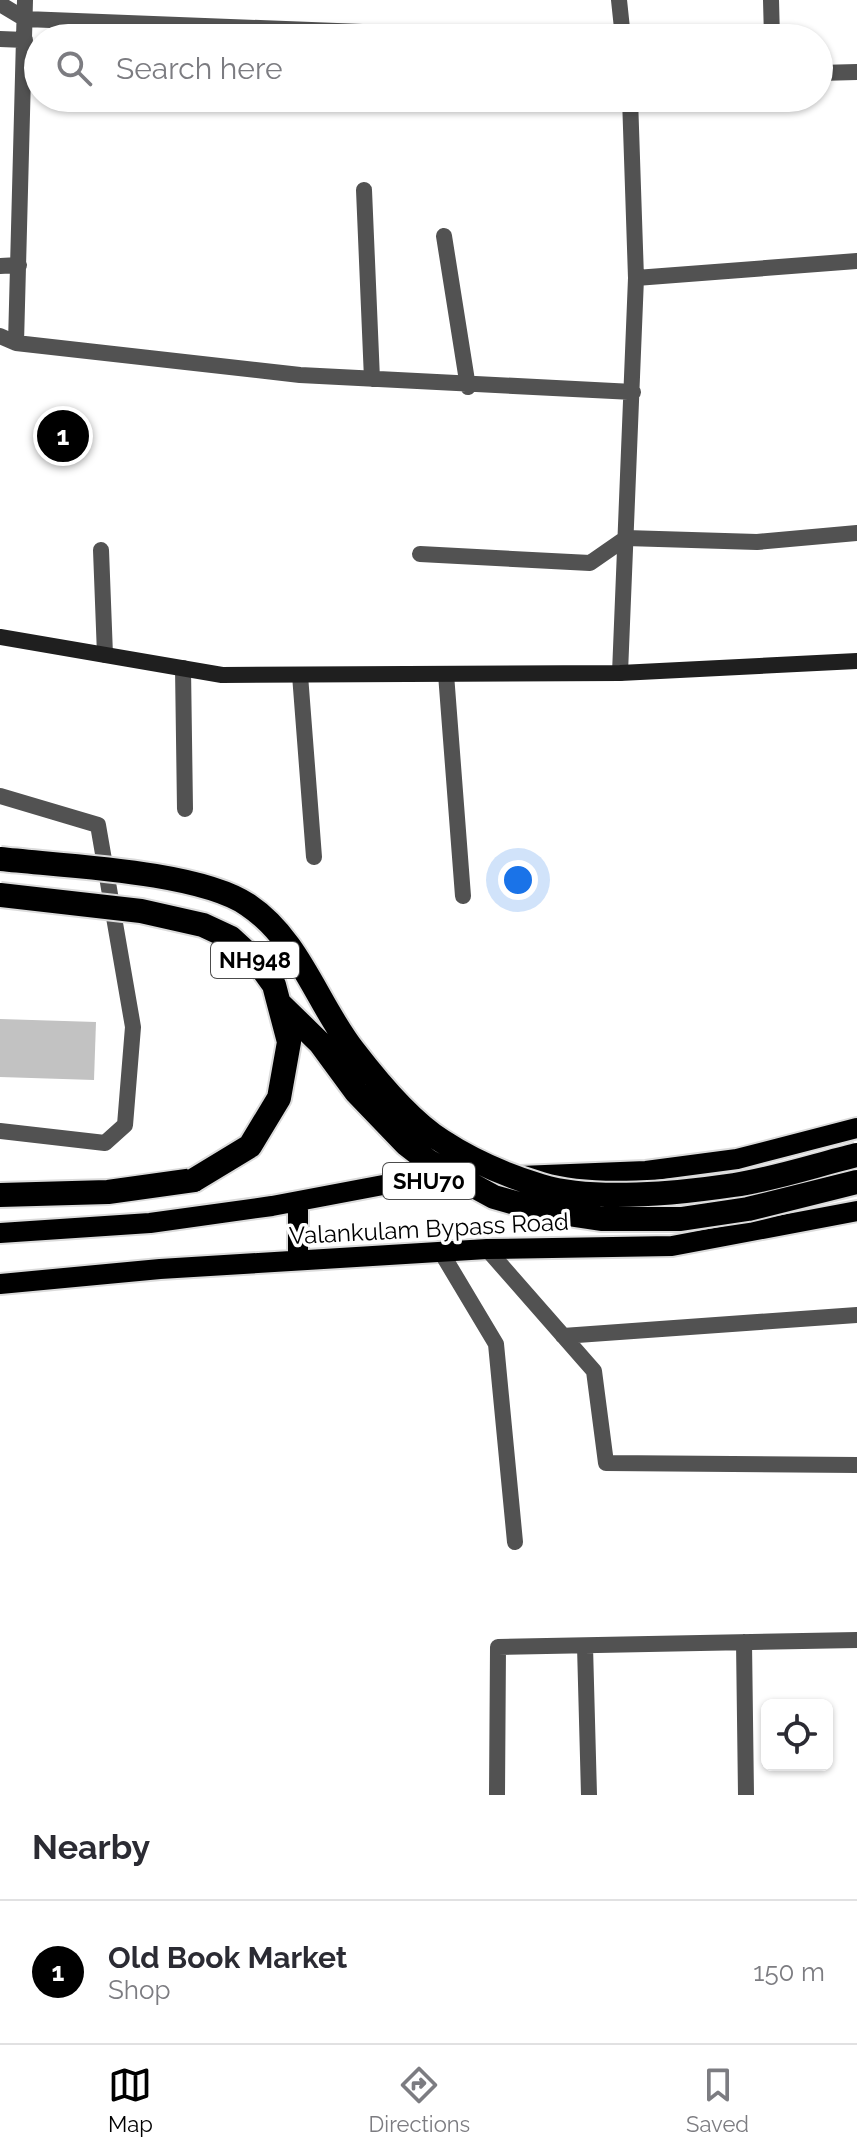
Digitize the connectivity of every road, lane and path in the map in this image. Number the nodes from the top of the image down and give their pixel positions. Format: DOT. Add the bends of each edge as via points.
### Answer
graph roads {
  1 [pos="25,0"];
  2 [pos="619,0"];
  3 [pos="771,0"];
  4 [pos="0,4"];
  5 [pos="25,19"];
  6 [pos="25,24"];
  7 [pos="154,24"];
  8 [pos="622,24"];
  9 [pos="772,24"];
  10 [pos="0,39"];
  11 [pos="24,40"];
  12 [pos="857,72"];
  13 [pos="833,73"];
  14 [pos="24,78"];
  15 [pos="630,112"];
  16 [pos="364,190"];
  17 [pos="444,236"];
  18 [pos="857,261"];
  19 [pos="19,265"];
  20 [pos="0,266"];
  21 [pos="636,278"];
  22 [pos="0,336"];
  23 [pos="16,343"];
  24 [pos="372,379"];
  25 [pos="468,385"];
  26 [pos="633,392"];
  27 [pos="857,533"];
  28 [pos="626,538"];
  29 [pos="101,550"];
  30 [pos="420,554"];
  31 [pos="0,637"];
  32 [pos="105,655"];
  33 [pos="857,661"];
  34 [pos="183,668"];
  35 [pos="620,673"];
  36 [pos="446,674"];
  37 [pos="300,675"];
  38 [pos="0,796"];
  39 [pos="185,809"];
  40 [pos="314,857"];
  41 [pos="0,859"];
  42 [pos="0,895"];
  43 [pos="463,896"];
  44 [pos="279,1003"];
  45 [pos="857,1128"];
  46 [pos="0,1131"];
  47 [pos="857,1155"];
  48 [pos="857,1182"];
  49 [pos="0,1195"];
  50 [pos="298,1202"];
  51 [pos="857,1211"];
  52 [pos="0,1233"];
  53 [pos="487,1249"];
  54 [pos="441,1252"];
  55 [pos="298,1260"];
  56 [pos="0,1284"];
  57 [pos="857,1315"];
  58 [pos="563,1336"];
  59 [pos="857,1465"];
  60 [pos="515,1542"];
  61 [pos="857,1640"];
  62 [pos="744,1642"];
  63 [pos="585,1646"];
  64 [pos="497,1795"];
  65 [pos="589,1795"];
  66 [pos="746,1795"];
  1 -- 5 [label="street"];
  2 -- 8 [label="street"];
  3 -- 9 [label="street"];
  4 -- 5 [label="street"];
  5 -- 6 [label="street"];
  5 -- 7 [label="street"];
  10 -- 11 [label="street"];
  12 -- 13 [label="street"];
  14 -- 19 [label="street"];
  15 -- 21 [label="street"];
  16 -- 24 [label="street"];
  17 -- 25 [label="street"];
  18 -- 21 [label="street"];
  19 -- 20 [label="street"];
  19 -- 23 [label="street"];
  21 -- 26 [label="street"];
  22 -- 23 [label="street"];
  23 -- 24 [label="street"];
  24 -- 25 [label="street"];
  25 -- 26 [label="street"];
  26 -- 28 [label="street"];
  27 -- 28 [label="street" via="757,542"];
  28 -- 30 [label="street" via="590,563"];
  28 -- 35 [label="street"];
  29 -- 32 [label="street"];
  31 -- 32 [label="street"];
  32 -- 34 [label="street"];
  33 -- 35 [label="street"];
  34 -- 37 [label="street" via="222,675"];
  34 -- 39 [label="street"];
  35 -- 36 [label="street"];
  36 -- 37 [label="street"];
  36 -- 43 [label="street"];
  37 -- 40 [label="street"];
  38 -- 46 [label="street" via="98,825 133,1027 125,1125 105,1143"];
  41 -- 47 [label="highway, bridge" via="158,876 247,904 294,953 370,1073 423,1126 476,1159 543,1187 598,1194 677,1192 736,1185"];
  42 -- 44 [label="highway, NH948, bridge" via="141,911 203,925 231,938 259,964"];
  44 -- 48 [label="highway, bridge" via="406,1144 494,1197 601,1219 681,1219"];
  44 -- 49 [label="highway, NH948, bridge" via="289,1042 279,1098 250,1146 194,1180 108,1192"];
  45 -- 50 [label="main road, Valankulam Bypass Road / SHU70" via="722,1161 646,1171 399,1182"];
  50 -- 52 [label="main road, Valankulam Bypass Road / SHU70" via="150,1223"];
  50 -- 55 [label="main road"];
  51 -- 53 [label="main road, Valankulam Bypass Road" via="672,1246"];
  53 -- 54 [label="main road, Valankulam Bypass Road"];
  53 -- 58 [label="street"];
  54 -- 55 [label="main road, Valankulam Bypass Road"];
  54 -- 60 [label="street" via="496,1344"];
  55 -- 56 [label="main road, Valankulam Bypass Road"];
  57 -- 58 [label="street"];
  58 -- 59 [label="street" via="594,1371 606,1463"];
  61 -- 62 [label="street"];
  62 -- 63 [label="street"];
  62 -- 66 [label="street"];
  63 -- 64 [label="street" via="498,1647"];
  63 -- 65 [label="street"];
}
